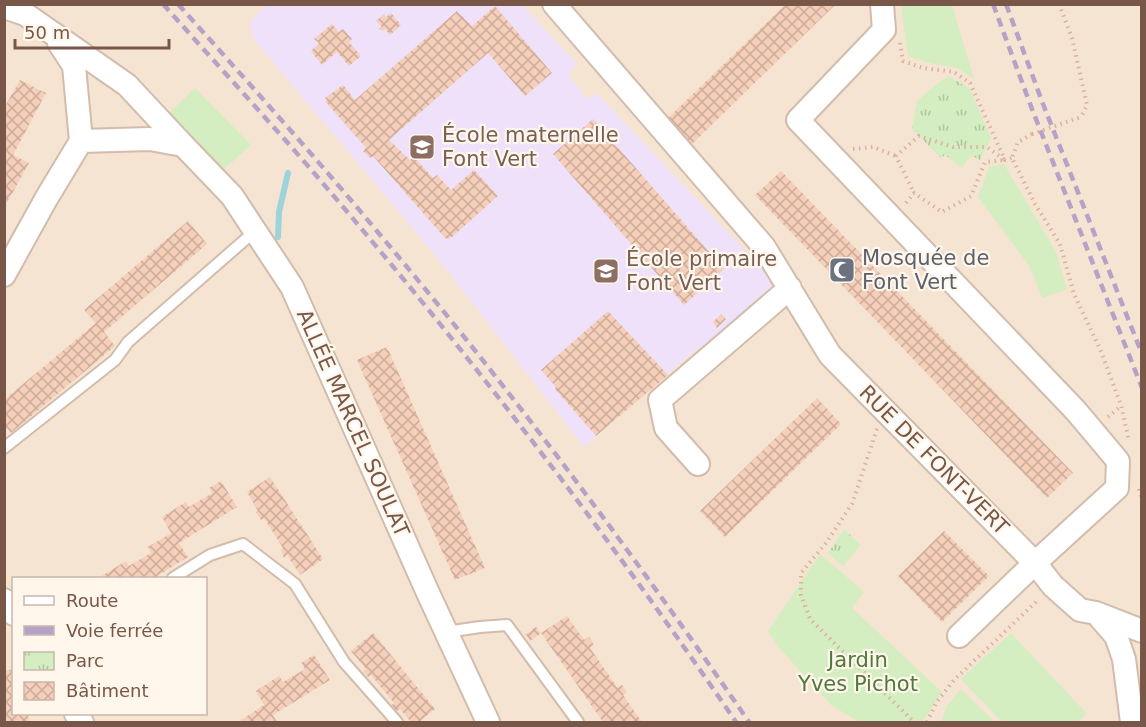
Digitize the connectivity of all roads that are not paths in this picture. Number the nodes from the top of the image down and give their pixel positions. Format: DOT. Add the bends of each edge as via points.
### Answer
graph roads {
  1 [pos="554,4"];
  2 [pos="882,4"];
  3 [pos="4,7"];
  4 [pos="52,32"];
  5 [pos="81,141"];
  6 [pos="183,145"];
  7 [pos="255,231"];
  8 [pos="4,275"];
  9 [pos="790,288"];
  10 [pos="4,448"];
  11 [pos="699,464"];
  12 [pos="1035,563"];
  13 [pos="176,577"];
  14 [pos="1096,613"];
  15 [pos="1142,631"];
  16 [pos="446,632"];
  17 [pos="959,636"];
  18 [pos="397,723"];
  19 [pos="488,723"];
  20 [pos="578,723"];
  21 [pos="1132,723"];
  1 -- 9 [label="street, RUE DE FONT-VERT" via="764,247"];
  2 -- 12 [label="street" via="884,30 798,120 1076,411 1118,461 1117,488"];
  3 -- 4 [label="street, ALLÉE MARCEL SOULAT" via="25,14"];
  4 -- 5 [label="street, ALLÉE MARCEL SOULAT" via="74,66"];
  4 -- 6 [label="street, ALLÉE MARCEL SOULAT" via="127,85"];
  5 -- 6 [label="street" via="150,139"];
  5 -- 8 [label="street"];
  6 -- 7 [label="street, ALLÉE MARCEL SOULAT" via="232,196"];
  7 -- 10 [label="lane" via="128,342 115,360"];
  7 -- 16 [label="street, ALLÉE MARCEL SOULAT" via="292,287"];
  9 -- 11 [label="street" via="660,400 666,428"];
  9 -- 12 [label="street, RUE DE FONT-VERT" via="830,355"];
  12 -- 14 [label="street, RUE DE FONT-VERT" via="1080,610"];
  12 -- 17 [label="street"];
  13 -- 18 [label="lane" via="210,555 243,544 295,584 344,662"];
  14 -- 15 [label="street, RUE DE FONT-VERT"];
  14 -- 21 [label="street" via="1116,636 1124,659"];
  16 -- 19 [label="street, ALLÉE MARCEL SOULAT"];
  16 -- 20 [label="lane" via="507,625"];
}
